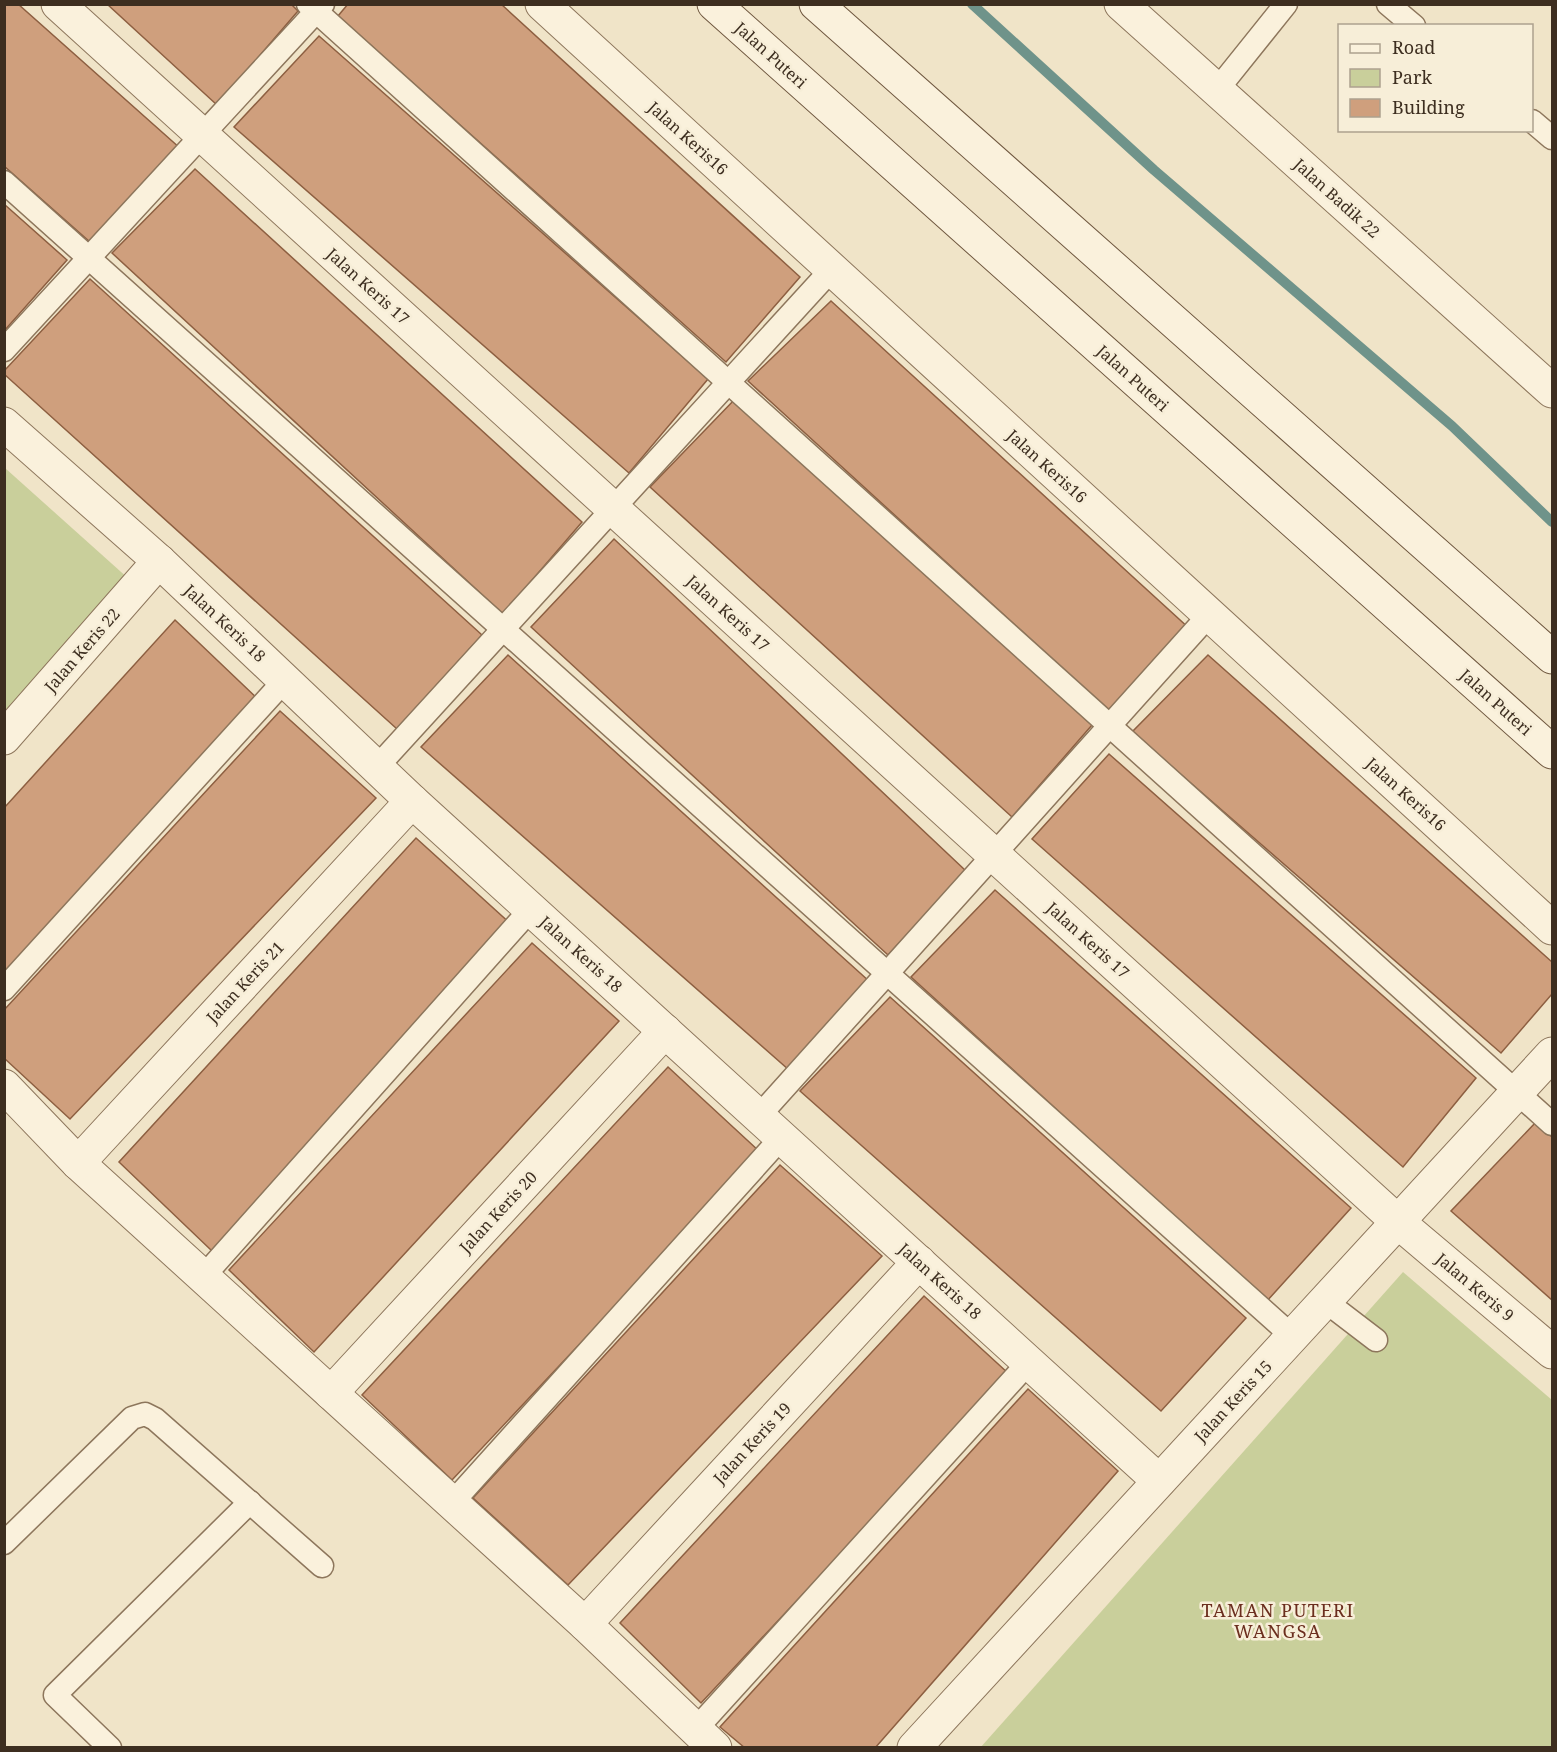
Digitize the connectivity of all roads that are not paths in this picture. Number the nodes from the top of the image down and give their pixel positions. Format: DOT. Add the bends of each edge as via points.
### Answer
graph roads {
  1 [pos="58,4"];
  2 [pos="542,4"];
  3 [pos="714,4"];
  4 [pos="816,4"];
  5 [pos="1121,4"];
  6 [pos="1286,4"];
  7 [pos="1388,4"];
  8 [pos="316,7"];
  9 [pos="1412,24"];
  10 [pos="1217,90"];
  11 [pos="1533,122"];
  12 [pos="202,135"];
  13 [pos="1552,138"];
  14 [pos="4,182"];
  15 [pos="89,258"];
  16 [pos="832,269"];
  17 [pos="4,350"];
  18 [pos="728,383"];
  19 [pos="1552,392"];
  20 [pos="4,424"];
  21 [pos="613,508"];
  22 [pos="159,561"];
  23 [pos="1210,614"];
  24 [pos="503,629"];
  25 [pos="1552,657"];
  26 [pos="285,680"];
  27 [pos="1110,726"];
  28 [pos="4,738"];
  29 [pos="1552,752"];
  30 [pos="377,767"];
  31 [pos="412,801"];
  32 [pos="994,854"];
  33 [pos="531,909"];
  34 [pos="1552,928"];
  35 [pos="887,973"];
  36 [pos="4,988"];
  37 [pos="665,1031"];
  38 [pos="1552,1054"];
  39 [pos="4,1086"];
  40 [pos="1517,1092"];
  41 [pos="1552,1124"];
  42 [pos="770,1126"];
  43 [pos="78,1163"];
  44 [pos="1398,1222"];
  45 [pos="919,1262"];
  46 [pos="203,1277"];
  47 [pos="1325,1301"];
  48 [pos="1292,1336"];
  49 [pos="1376,1340"];
  50 [pos="1552,1352"];
  51 [pos="1029,1362"];
  52 [pos="331,1393"];
  53 [pos="1159,1480"];
  54 [pos="250,1502"];
  55 [pos="452,1503"];
  56 [pos="4,1543"];
  57 [pos="322,1566"];
  58 [pos="585,1624"];
  59 [pos="705,1738"];
  60 [pos="110,1748"];
  61 [pos="914,1748"];
  1 -- 12 [label="street, Jalan Keris 17"];
  2 -- 16 [label="street, Jalan Keris16"];
  3 -- 29 [label="street, Jalan Puteri"];
  4 -- 25 [label="street"];
  5 -- 10 [label="street, Jalan Badik 22"];
  6 -- 10 [label="lane"];
  7 -- 9 [label="lane"];
  8 -- 12 [label="lane"];
  8 -- 18 [label="lane"];
  10 -- 19 [label="street, Jalan Badik 22"];
  11 -- 13 [label="lane"];
  12 -- 15 [label="lane"];
  12 -- 21 [label="street, Jalan Keris 17"];
  14 -- 15 [label="lane"];
  15 -- 17 [label="lane"];
  15 -- 24 [label="lane"];
  16 -- 18 [label="lane"];
  16 -- 23 [label="street, Jalan Keris16"];
  18 -- 21 [label="lane"];
  18 -- 27 [label="lane"];
  20 -- 22 [label="street, Jalan Keris 18"];
  21 -- 24 [label="lane"];
  21 -- 32 [label="street, Jalan Keris 17"];
  22 -- 26 [label="street, Jalan Keris 18"];
  22 -- 28 [label="street, Jalan Keris 22"];
  23 -- 27 [label="lane"];
  23 -- 34 [label="street, Jalan Keris16"];
  24 -- 30 [label="lane"];
  24 -- 35 [label="lane"];
  26 -- 30 [label="street, Jalan Keris 18"];
  26 -- 36 [label="lane"];
  27 -- 32 [label="lane"];
  27 -- 40 [label="lane"];
  30 -- 31 [label="street, Jalan Keris 18"];
  31 -- 33 [label="street, Jalan Keris 18"];
  31 -- 43 [label="street, Jalan Keris 21"];
  32 -- 35 [label="lane"];
  32 -- 44 [label="street, Jalan Keris 17"];
  33 -- 37 [label="street, Jalan Keris 18"];
  33 -- 46 [label="lane"];
  35 -- 42 [label="lane"];
  35 -- 48 [label="lane"];
  37 -- 42 [label="street, Jalan Keris 18"];
  37 -- 52 [label="street, Jalan Keris 20"];
  38 -- 40 [label="street, Jalan Keris 15"];
  39 -- 43 [label="street"];
  40 -- 41 [label="lane"];
  40 -- 44 [label="street, Jalan Keris 15"];
  42 -- 45 [label="street, Jalan Keris 18"];
  42 -- 55 [label="lane"];
  43 -- 46 [label="street"];
  44 -- 47 [label="street, Jalan Keris 15"];
  44 -- 50 [label="street, Jalan Keris 9"];
  45 -- 51 [label="street, Jalan Keris 18"];
  45 -- 58 [label="street, Jalan Keris 19"];
  46 -- 52 [label="street"];
  47 -- 48 [label="street, Jalan Keris 15"];
  47 -- 49 [label="lane"];
  48 -- 53 [label="street, Jalan Keris 15"];
  51 -- 53 [label="street, Jalan Keris 18"];
  51 -- 59 [label="lane"];
  52 -- 55 [label="street"];
  53 -- 61 [label="street, Jalan Keris 15"];
  54 -- 56 [label="lane" via="145,1414 132,1418"];
  54 -- 57 [label="lane"];
  54 -- 60 [label="lane" via="56,1695"];
  55 -- 58 [label="street"];
  58 -- 59 [label="street"];
}
